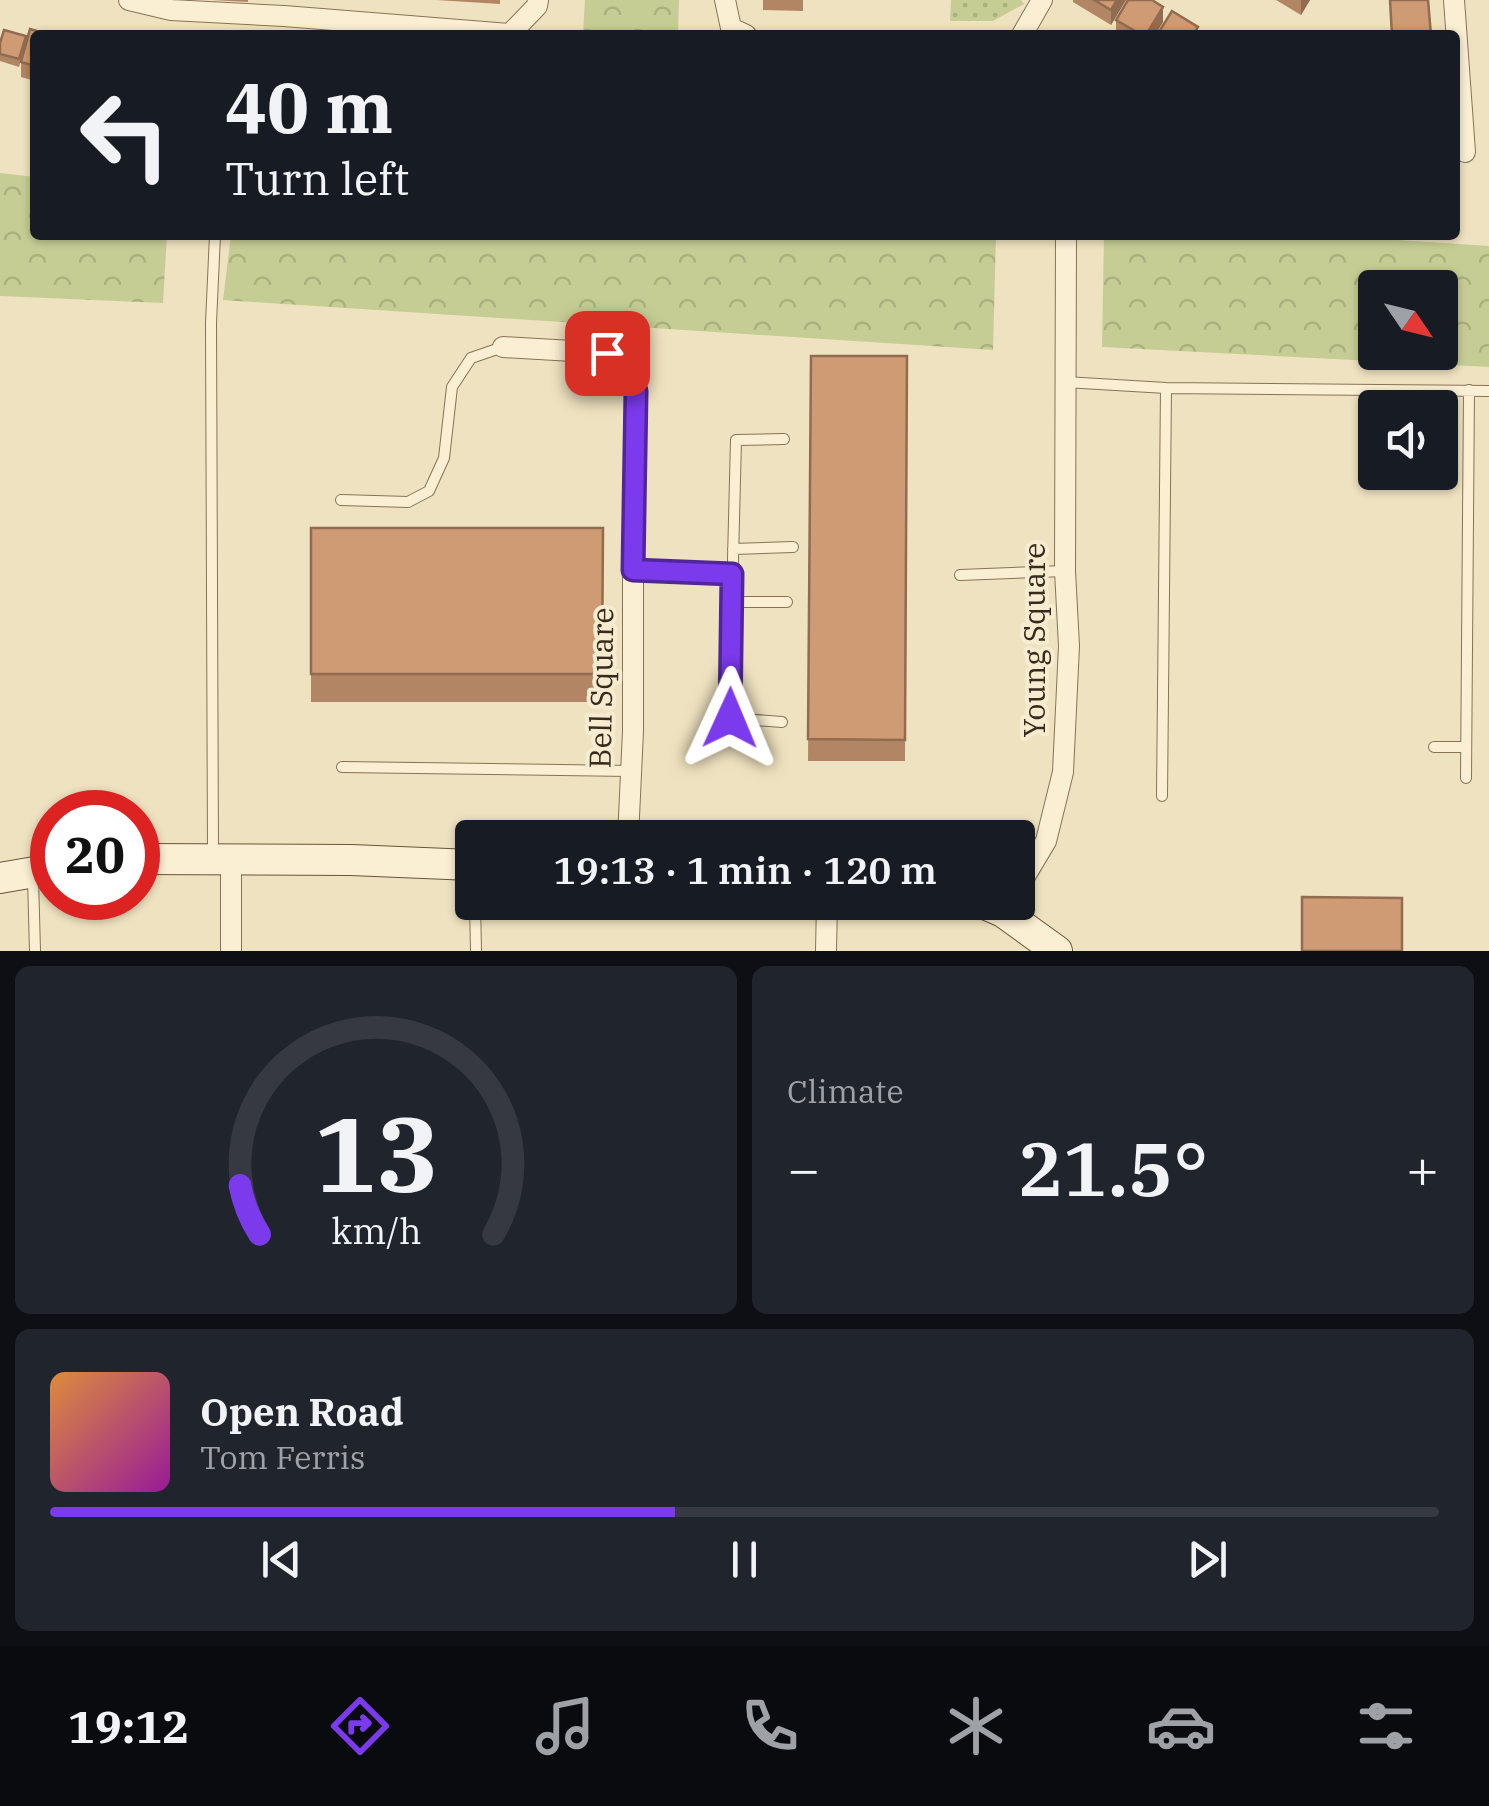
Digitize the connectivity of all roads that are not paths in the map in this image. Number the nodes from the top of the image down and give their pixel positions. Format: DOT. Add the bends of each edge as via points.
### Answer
graph roads {
  1 [pos="130,0"];
  2 [pos="538,0"];
  3 [pos="724,0"];
  4 [pos="1042,0"];
  5 [pos="1454,0"];
  6 [pos="285,8"];
  7 [pos="475,30"];
  8 [pos="514,30"];
  9 [pos="735,30"];
  10 [pos="1025,30"];
  11 [pos="1456,30"];
  12 [pos="1460,83"];
  13 [pos="1465,152"];
  14 [pos="216,240"];
  15 [pos="1066,240"];
  16 [pos="503,347"];
  17 [pos="1065,382"];
  18 [pos="1166,388"];
  19 [pos="1469,390"];
  20 [pos="1489,391"];
  21 [pos="784,440"];
  22 [pos="341,500"];
  23 [pos="794,547"];
  24 [pos="732,549"];
  25 [pos="633,570"];
  26 [pos="1065,571"];
  27 [pos="732,574"];
  28 [pos="960,574"];
  29 [pos="732,602"];
  30 [pos="787,602"];
  31 [pos="782,722"];
  32 [pos="1434,747"];
  33 [pos="1466,747"];
  34 [pos="342,768"];
  35 [pos="632,771"];
  36 [pos="1466,778"];
  37 [pos="1162,796"];
  38 [pos="629,820"];
  39 [pos="1035,856"];
  40 [pos="160,858"];
  41 [pos="222,858"];
  42 [pos="455,865"];
  43 [pos="30,872"];
  44 [pos="0,878"];
  45 [pos="38,920"];
  46 [pos="475,920"];
  47 [pos="827,920"];
  48 [pos="1023,920"];
  49 [pos="35,951"];
  50 [pos="231,951"];
  51 [pos="476,951"];
  52 [pos="826,951"];
  53 [pos="1058,951"];
  1 -- 6 [label="street" via="170,10"];
  2 -- 8 [label="street"];
  3 -- 9 [label="street"];
  4 -- 10 [label="street"];
  5 -- 11 [label="street"];
  6 -- 7 [label="street"];
  12 -- 13 [label="street"];
  14 -- 41 [label="lane" via="210,323"];
  15 -- 17 [label="street, Young Square"];
  16 -- 22 [label="lane" via="471,358 452,387 444,458 430,490 408,502"];
  16 -- 25 [label="street, Bell Square" via="607,353 636,391"];
  17 -- 18 [label="lane"];
  17 -- 26 [label="street, Young Square"];
  18 -- 19 [label="lane"];
  18 -- 37 [label="lane"];
  19 -- 20 [label="lane"];
  19 -- 33 [label="lane"];
  21 -- 24 [label="lane" via="736,440"];
  23 -- 24 [label="lane"];
  24 -- 27 [label="lane"];
  25 -- 27 [label="lane"];
  25 -- 35 [label="street, Bell Square"];
  26 -- 28 [label="lane"];
  26 -- 39 [label="street, Young Square" via="1063,772 1046,841"];
  27 -- 29 [label="lane"];
  29 -- 30 [label="lane"];
  29 -- 31 [label="lane" via="730,718"];
  32 -- 33 [label="lane"];
  33 -- 36 [label="lane"];
  34 -- 35 [label="lane"];
  35 -- 38 [label="street, Bell Square"];
  40 -- 41 [label="street"];
  41 -- 42 [label="street"];
  41 -- 50 [label="street"];
  43 -- 44 [label="street"];
  45 -- 49 [label="lane"];
  46 -- 51 [label="lane"];
  47 -- 52 [label="street"];
  48 -- 53 [label="street"];
}
